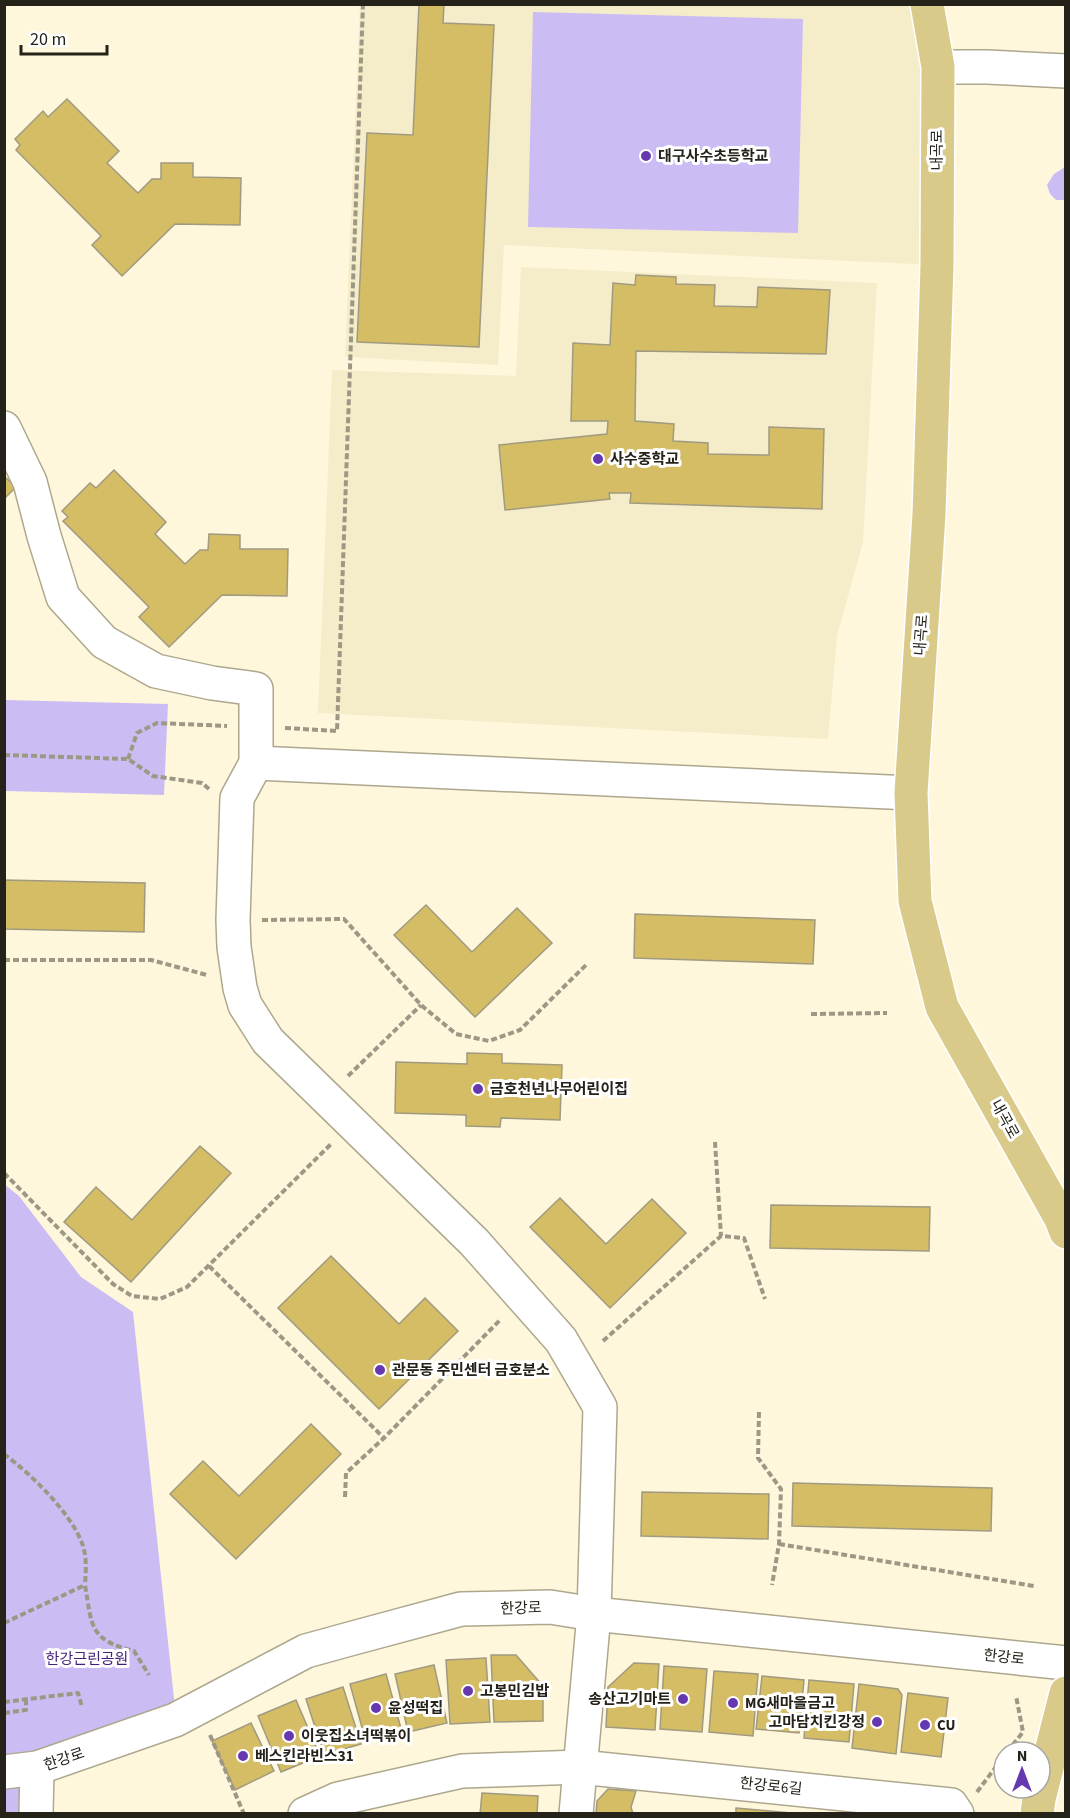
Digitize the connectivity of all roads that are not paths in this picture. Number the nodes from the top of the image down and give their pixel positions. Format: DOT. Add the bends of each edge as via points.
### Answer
graph roads {
  1 [pos="927,4"];
  2 [pos="938,67"];
  3 [pos="1065,71"];
  4 [pos="4,428"];
  5 [pos="256,762"];
  6 [pos="911,793"];
  7 [pos="1065,1232"];
  8 [pos="594,1614"];
  9 [pos="1065,1663"];
  10 [pos="1065,1693"];
  11 [pos="580,1767"];
  12 [pos="37,1768"];
  13 [pos="4,1772"];
  14 [pos="965,1805"];
  15 [pos="36,1814"];
  16 [pos="305,1814"];
  17 [pos="576,1814"];
  18 [pos="1037,1814"];
  1 -- 2 [label="main road, 내곡로"];
  2 -- 3 [label="street"];
  2 -- 6 [label="main road, 내곡로" via="937,265 929,502"];
  4 -- 5 [label="street" via="30,482 63,597 104,642 156,671 256,689"];
  5 -- 6 [label="street"];
  5 -- 8 [label="street" via="237,798 232,920 236,973 245,1005 268,1041 474,1242 567,1349 600,1407"];
  6 -- 7 [label="main road, 내곡로" via="915,901 942,1007"];
  8 -- 9 [label="street, 한강로"];
  8 -- 11 [label="street"];
  8 -- 12 [label="street, 한강로" via="550,1607 461,1610 357,1637 306,1652 175,1720"];
  10 -- 18 [label="main road"];
  11 -- 14 [label="street, 한강로6길"];
  11 -- 16 [label="street, 한강로6길" via="462,1771 338,1799"];
  11 -- 17 [label="street"];
  12 -- 13 [label="street, 한강로"];
  12 -- 15 [label="street"];
}
